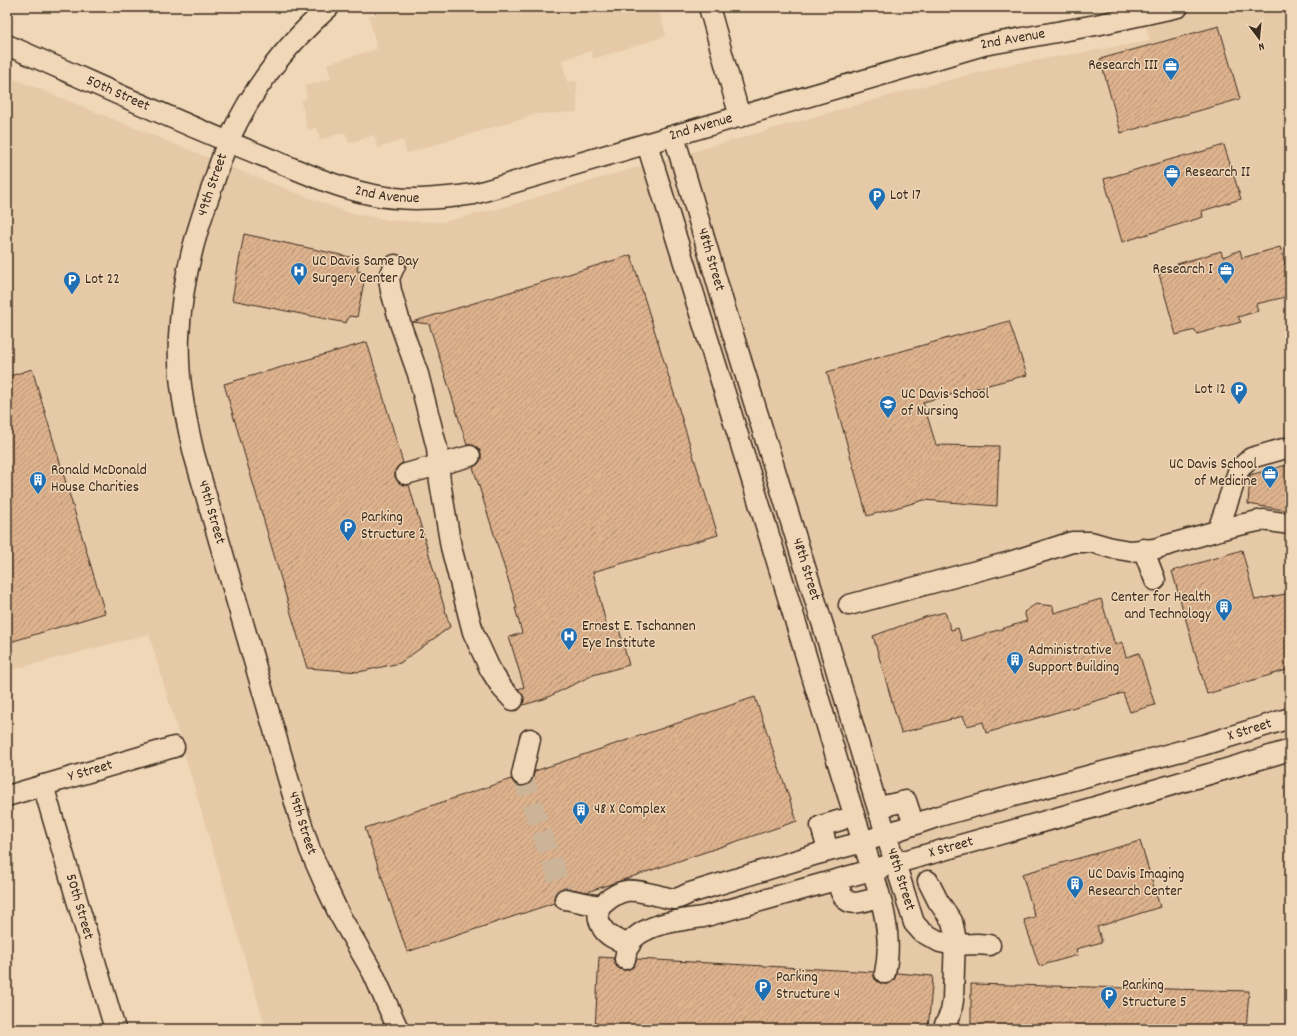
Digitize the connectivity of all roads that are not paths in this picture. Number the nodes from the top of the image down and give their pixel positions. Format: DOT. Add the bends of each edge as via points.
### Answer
graph roads {
  1 [pos="329,7"];
  2 [pos="709,7"];
  3 [pos="1178,7"];
  4 [pos="7,45"];
  5 [pos="740,117"];
  6 [pos="674,136"];
  7 [pos="228,142"];
  8 [pos="647,144"];
  9 [pos="394,265"];
  10 [pos="1290,447"];
  11 [pos="470,456"];
  12 [pos="438,464"];
  13 [pos="406,474"];
  14 [pos="1290,524"];
  15 [pos="1218,530"];
  16 [pos="1144,550"];
  17 [pos="1155,580"];
  18 [pos="850,605"];
  19 [pos="517,705"];
  20 [pos="1290,718"];
  21 [pos="530,738"];
  22 [pos="174,747"];
  23 [pos="1290,750"];
  24 [pos="522,775"];
  25 [pos="43,785"];
  26 [pos="7,796"];
  27 [pos="841,820"];
  28 [pos="886,834"];
  29 [pos="863,842"];
  30 [pos="826,843"];
  31 [pos="896,864"];
  32 [pos="872,870"];
  33 [pos="923,880"];
  34 [pos="840,890"];
  35 [pos="565,899"];
  36 [pos="869,900"];
  37 [pos="600,906"];
  38 [pos="990,945"];
  39 [pos="954,946"];
  40 [pos="885,973"];
  41 [pos="115,1029"];
  42 [pos="398,1029"];
  43 [pos="944,1029"];
  1 -- 7 [label="street, 49th Street" via="284,53 262,82"];
  2 -- 5 [label="street"];
  3 -- 5 [label="street, 2nd Avenue" via="984,45"];
  4 -- 7 [label="street, 50th Street"];
  5 -- 6 [label="street, 2nd Avenue"];
  6 -- 8 [label="street, 2nd Avenue"];
  6 -- 28 [label="street, 48th Street"];
  7 -- 8 [label="street, 2nd Avenue" via="336,185 369,194 404,199 439,199 474,194"];
  7 -- 42 [label="street, 49th Street" via="198,229 182,299 179,346 185,416 310,850 339,914 373,973"];
  8 -- 29 [label="street, 48th Street"];
  9 -- 12 [label="street" via="389,278 391,291 418,374 437,448"];
  10 -- 15 [label="street" via="1251,458 1239,469"];
  11 -- 12 [label="street"];
  12 -- 13 [label="street"];
  12 -- 19 [label="street" via="451,547 473,632 490,669"];
  14 -- 15 [label="street" via="1263,520"];
  15 -- 16 [label="street"];
  16 -- 17 [label="street"];
  16 -- 18 [label="street" via="1130,551 1091,542 1072,542 1010,562"];
  20 -- 28 [label="street, X Street" via="1203,745 940,816"];
  21 -- 24 [label="street"];
  22 -- 25 [label="street, Y Street"];
  23 -- 31 [label="street, X Street"];
  25 -- 26 [label="street, Y Street"];
  25 -- 41 [label="street, 50th Street"];
  27 -- 30 [label="street" via="821,826"];
  28 -- 29 [label="street, X Street"];
  28 -- 31 [label="street, 48th Street"];
  29 -- 32 [label="street, 48th Street"];
  29 -- 37 [label="street, X Street" via="675,899 634,890 620,892"];
  31 -- 32 [label="street, X Street"];
  31 -- 39 [label="street, 48th Street" via="914,923 922,932"];
  32 -- 37 [label="street, X Street" via="703,917 670,922 642,931 627,952 600,924"];
  32 -- 40 [label="street, 48th Street" via="886,925 888,946"];
  33 -- 39 [label="street" via="952,921"];
  34 -- 36 [label="street" via="845,900 851,903"];
  35 -- 37 [label="street"];
  38 -- 39 [label="street, 48th Street"];
  39 -- 43 [label="street" via="953,1000"];
}
